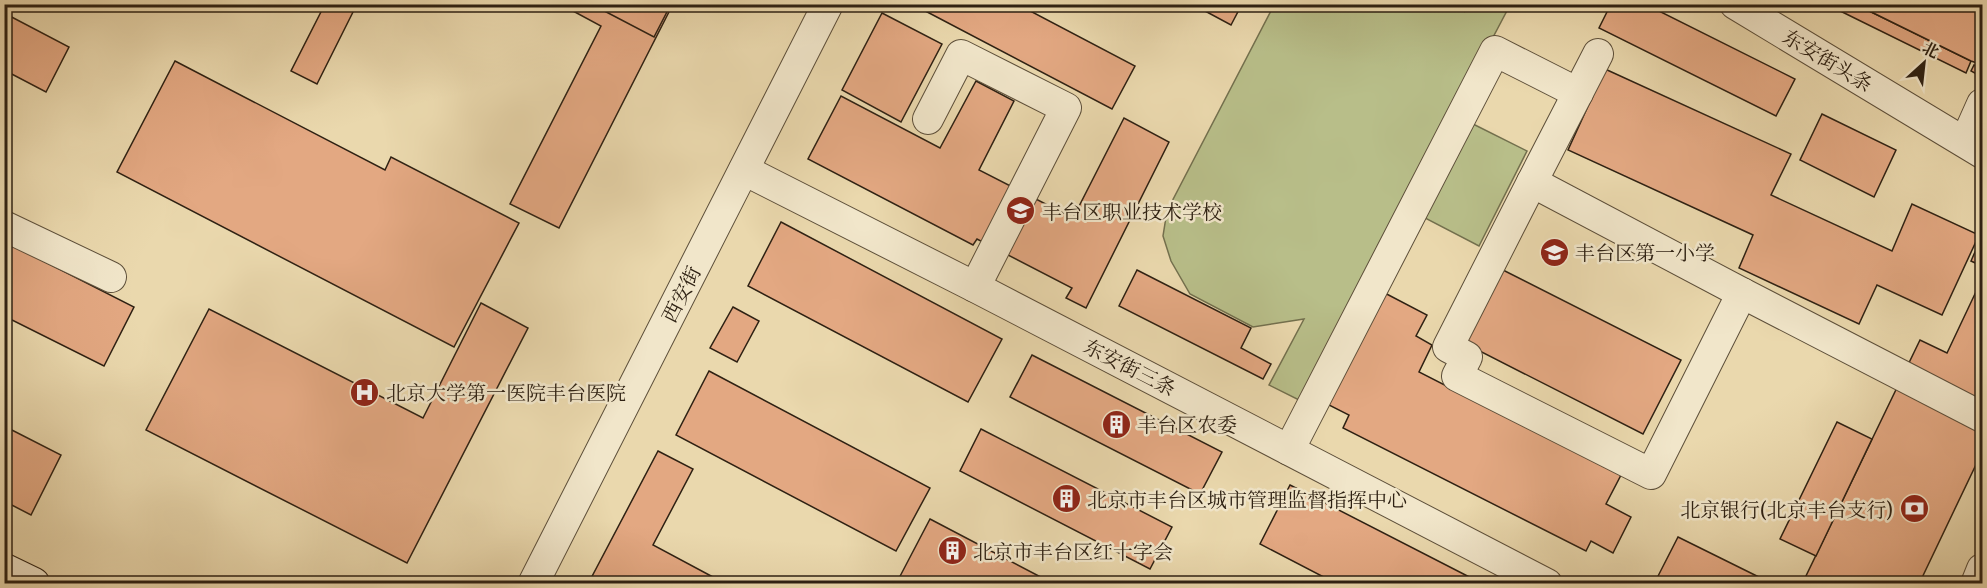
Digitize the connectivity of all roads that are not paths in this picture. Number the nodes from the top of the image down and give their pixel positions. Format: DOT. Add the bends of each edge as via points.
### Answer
graph roads {
  1 [pos="828,4"];
  2 [pos="1735,4"];
  3 [pos="1598,54"];
  4 [pos="1578,93"];
  5 [pos="1983,104"];
  6 [pos="928,119"];
  7 [pos="1974,148"];
  8 [pos="744,170"];
  9 [pos="1532,182"];
  10 [pos="4,226"];
  11 [pos="111,278"];
  12 [pos="975,287"];
  13 [pos="1742,293"];
  14 [pos="1983,417"];
  15 [pos="1289,450"];
  16 [pos="1983,569"];
  17 [pos="4,570"];
  18 [pos="33,584"];
  19 [pos="533,584"];
  20 [pos="1547,584"];
  21 [pos="1976,584"];
  1 -- 8 [label="street, 西安街"];
  2 -- 7 [label="street, 东安街头条"];
  3 -- 4 [label="street"];
  4 -- 9 [label="street"];
  4 -- 15 [label="street" via="1495,51"];
  5 -- 7 [label="street"];
  6 -- 12 [label="street" via="961,55 1066,108"];
  8 -- 12 [label="street, 东安街三条"];
  8 -- 19 [label="street, 西安街"];
  9 -- 13 [label="street"];
  9 -- 13 [label="street" via="1448,347 1467,357 1457,376 1651,474"];
  10 -- 11 [label="street"];
  12 -- 15 [label="street, 东安街三条"];
  13 -- 14 [label="street"];
  15 -- 20 [label="street, 东安街三条"];
  16 -- 21 [label="street"];
  17 -- 18 [label="main road"];
}
